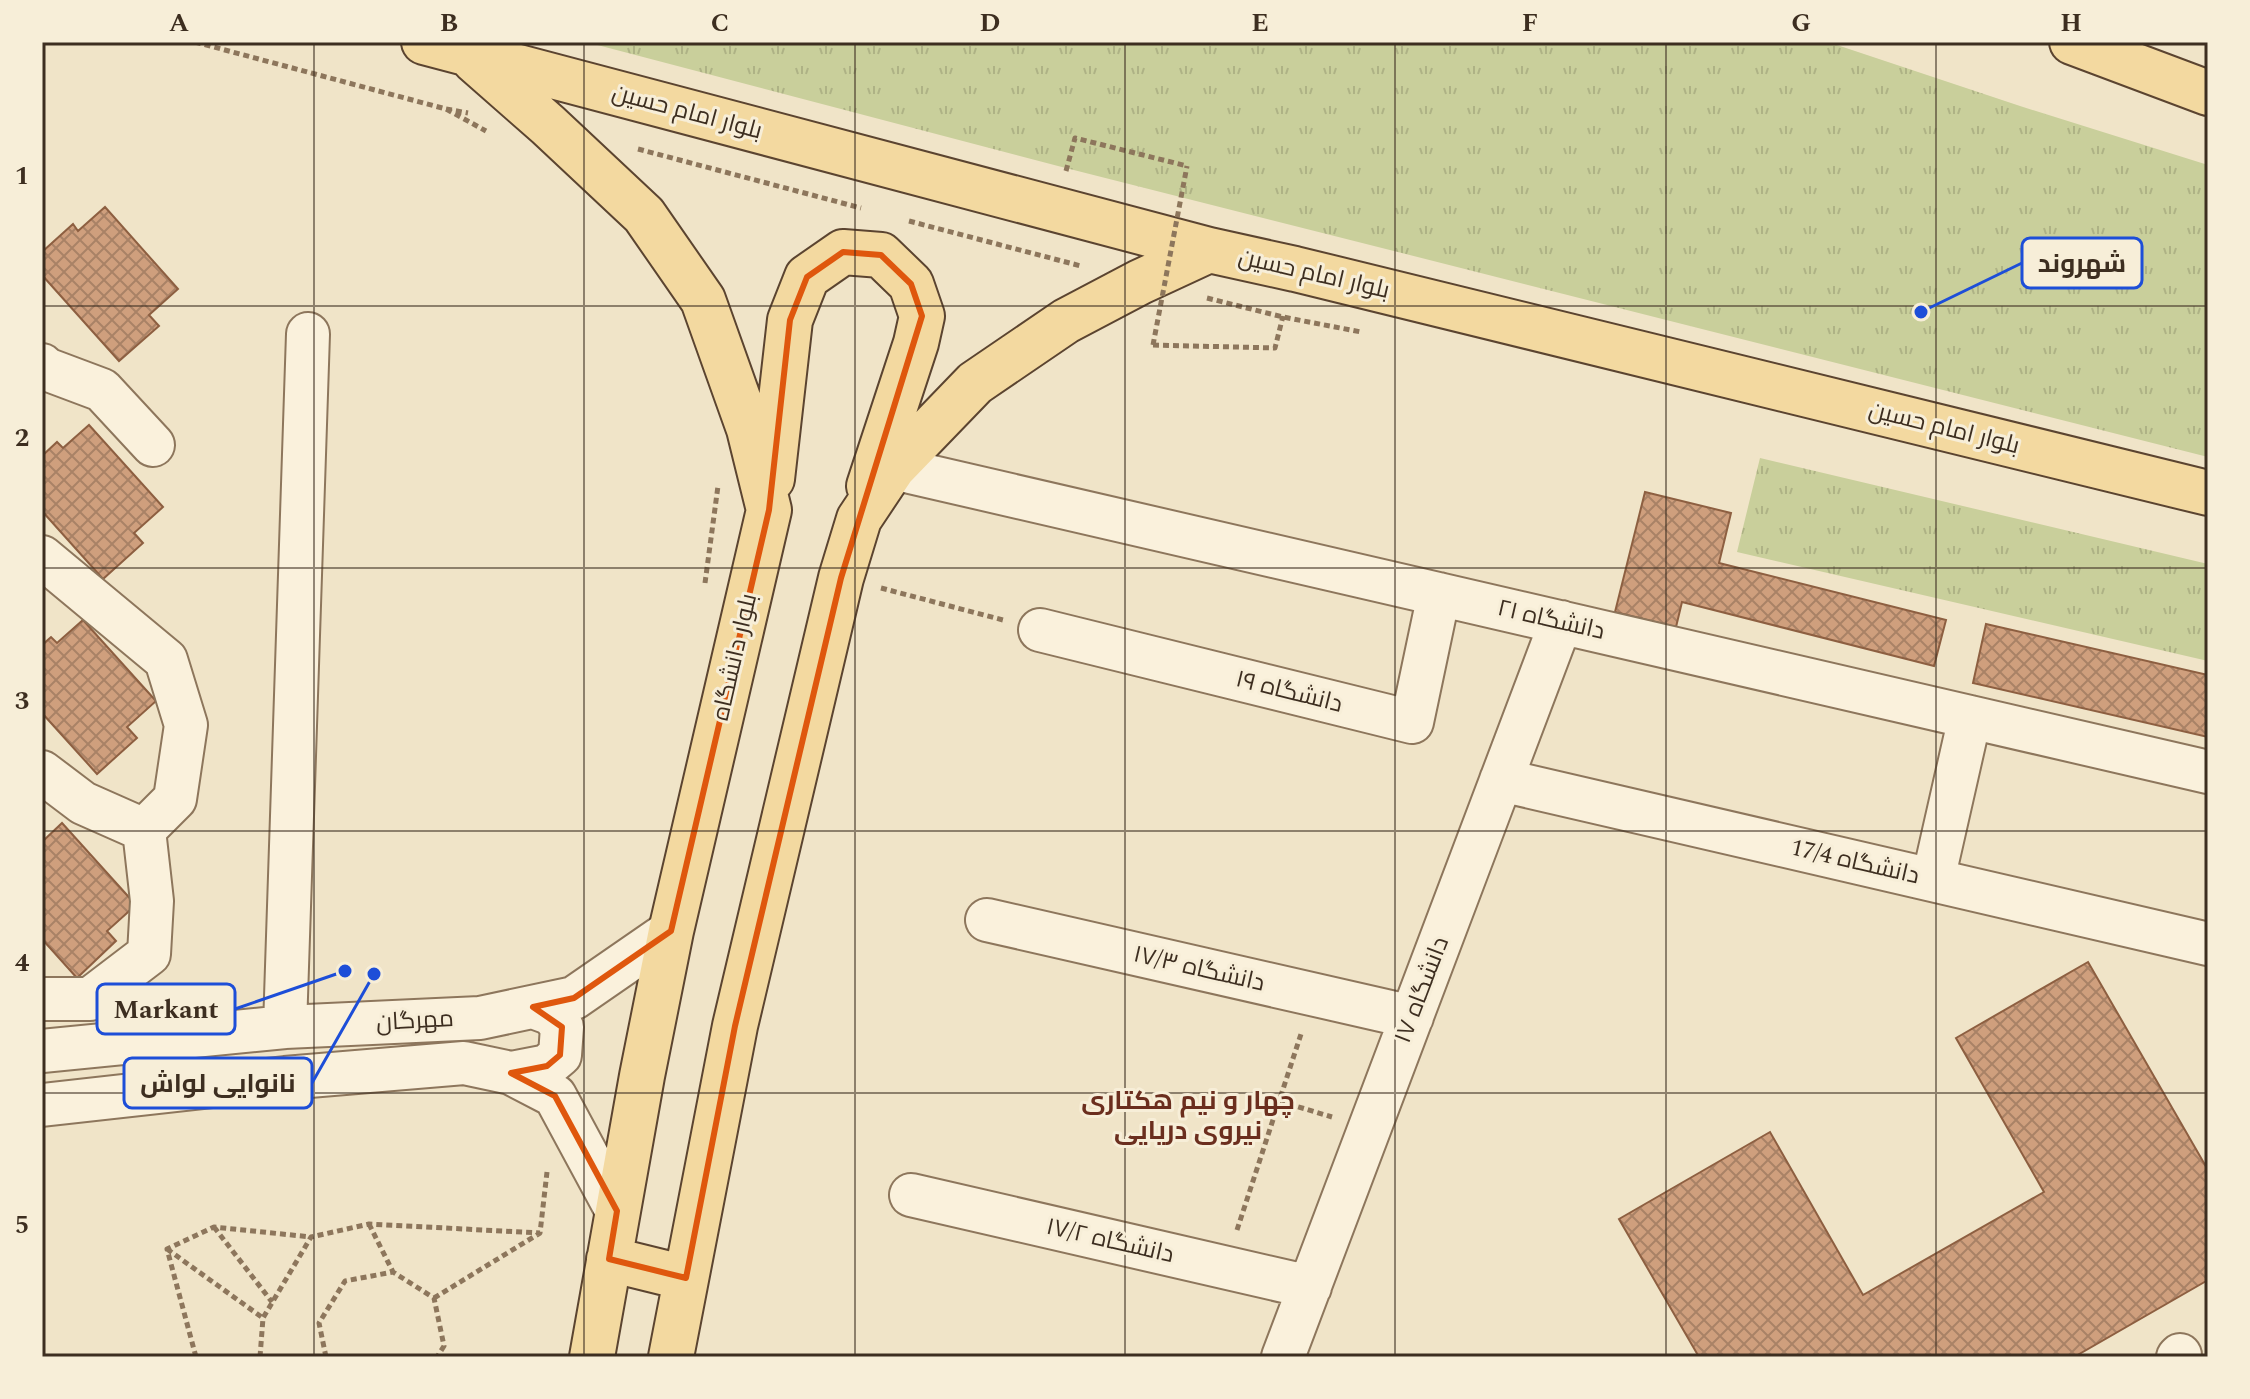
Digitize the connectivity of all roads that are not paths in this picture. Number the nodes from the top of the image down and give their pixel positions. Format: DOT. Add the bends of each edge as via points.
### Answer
graph roads {
  1 [pos="424,42"];
  2 [pos="2072,42"];
  3 [pos="466,53"];
  4 [pos="2208,93"];
  5 [pos="1209,250"];
  6 [pos="308,334"];
  7 [pos="42,365"];
  8 [pos="153,445"];
  9 [pos="893,468"];
  10 [pos="2208,493"];
  11 [pos="769,510"];
  12 [pos="859,519"];
  13 [pos="42,557"];
  14 [pos="1439,594"];
  15 [pos="1561,622"];
  16 [pos="1040,630"];
  17 [pos="1970,717"];
  18 [pos="42,772"];
  19 [pos="2208,772"];
  20 [pos="1501,780"];
  21 [pos="144,830"];
  22 [pos="1933,880"];
  23 [pos="987,920"];
  24 [pos="671,931"];
  25 [pos="2208,944"];
  26 [pos="42,999"];
  27 [pos="533,1007"];
  28 [pos="1412,1017"];
  29 [pos="285,1027"];
  30 [pos="42,1051"];
  31 [pos="511,1073"];
  32 [pos="42,1105"];
  33 [pos="911,1195"];
  34 [pos="617,1211"];
  35 [pos="609,1259"];
  36 [pos="686,1278"];
  37 [pos="1310,1287"];
  38 [pos="592,1357"];
  39 [pos="671,1357"];
  40 [pos="1283,1357"];
  1 -- 3 [label="main road, بلوار امام حسین"];
  2 -- 4 [label="main road"];
  3 -- 5 [label="main road, بلوار امام حسین"];
  3 -- 11 [label="main road, بلوار دانشگاه" via="644,215 703,300 749,429"];
  5 -- 9 [label="main road" via="1066,321 975,383"];
  5 -- 10 [label="main road, بلوار امام حسین"];
  6 -- 29 [label="street"];
  7 -- 8 [label="street" via="102,390"];
  9 -- 12 [label="main road"];
  9 -- 14 [label="street, دانشگاه ۲۱"];
  11 -- 12 [label="main road" via="790,320 807,277 843,252 881,255 911,284 922,316"];
  11 -- 24 [label="main road, بلوار دانشگاه"];
  12 -- 36 [label="main road" via="735,1026"];
  13 -- 21 [label="street" via="166,660 186,725 175,799"];
  14 -- 15 [label="street, دانشگاه ۲۱"];
  14 -- 16 [label="street, دانشگاه ۱۹" via="1412,722"];
  15 -- 17 [label="street, دانشگاه ۲۱"];
  15 -- 20 [label="street, دانشگاه ۱۷"];
  17 -- 19 [label="street, دانشگاه ۲۱"];
  17 -- 22 [label="street"];
  18 -- 21 [label="street" via="83,803"];
  20 -- 22 [label="street, دانشگاه 17/4"];
  20 -- 28 [label="street, دانشگاه ۱۷"];
  21 -- 26 [label="street" via="152,901 149,954 90,999"];
  22 -- 25 [label="street, دانشگاه 17/4"];
  23 -- 28 [label="street, دانشگاه ۱۷/۳"];
  24 -- 27 [label="street, مهرگان" via="574,998"];
  24 -- 34 [label="main road, بلوار دانشگاه"];
  27 -- 29 [label="street, مهرگان" via="480,1018"];
  27 -- 31 [label="street" via="552,1014 562,1027 560,1055 547,1066"];
  28 -- 37 [label="street, دانشگاه ۱۷"];
  29 -- 30 [label="street, مهرگان"];
  31 -- 32 [label="street, مهرگان" via="464,1063"];
  31 -- 34 [label="street, مهرگان" via="555,1096"];
  33 -- 37 [label="street, دانشگاه ۱۷/۲"];
  34 -- 35 [label="main road, بلوار دانشگاه"];
  35 -- 36 [label="main road"];
  35 -- 38 [label="main road, بلوار دانشگاه"];
  36 -- 39 [label="main road"];
  37 -- 40 [label="street, دانشگاه ۱۷"];
}
